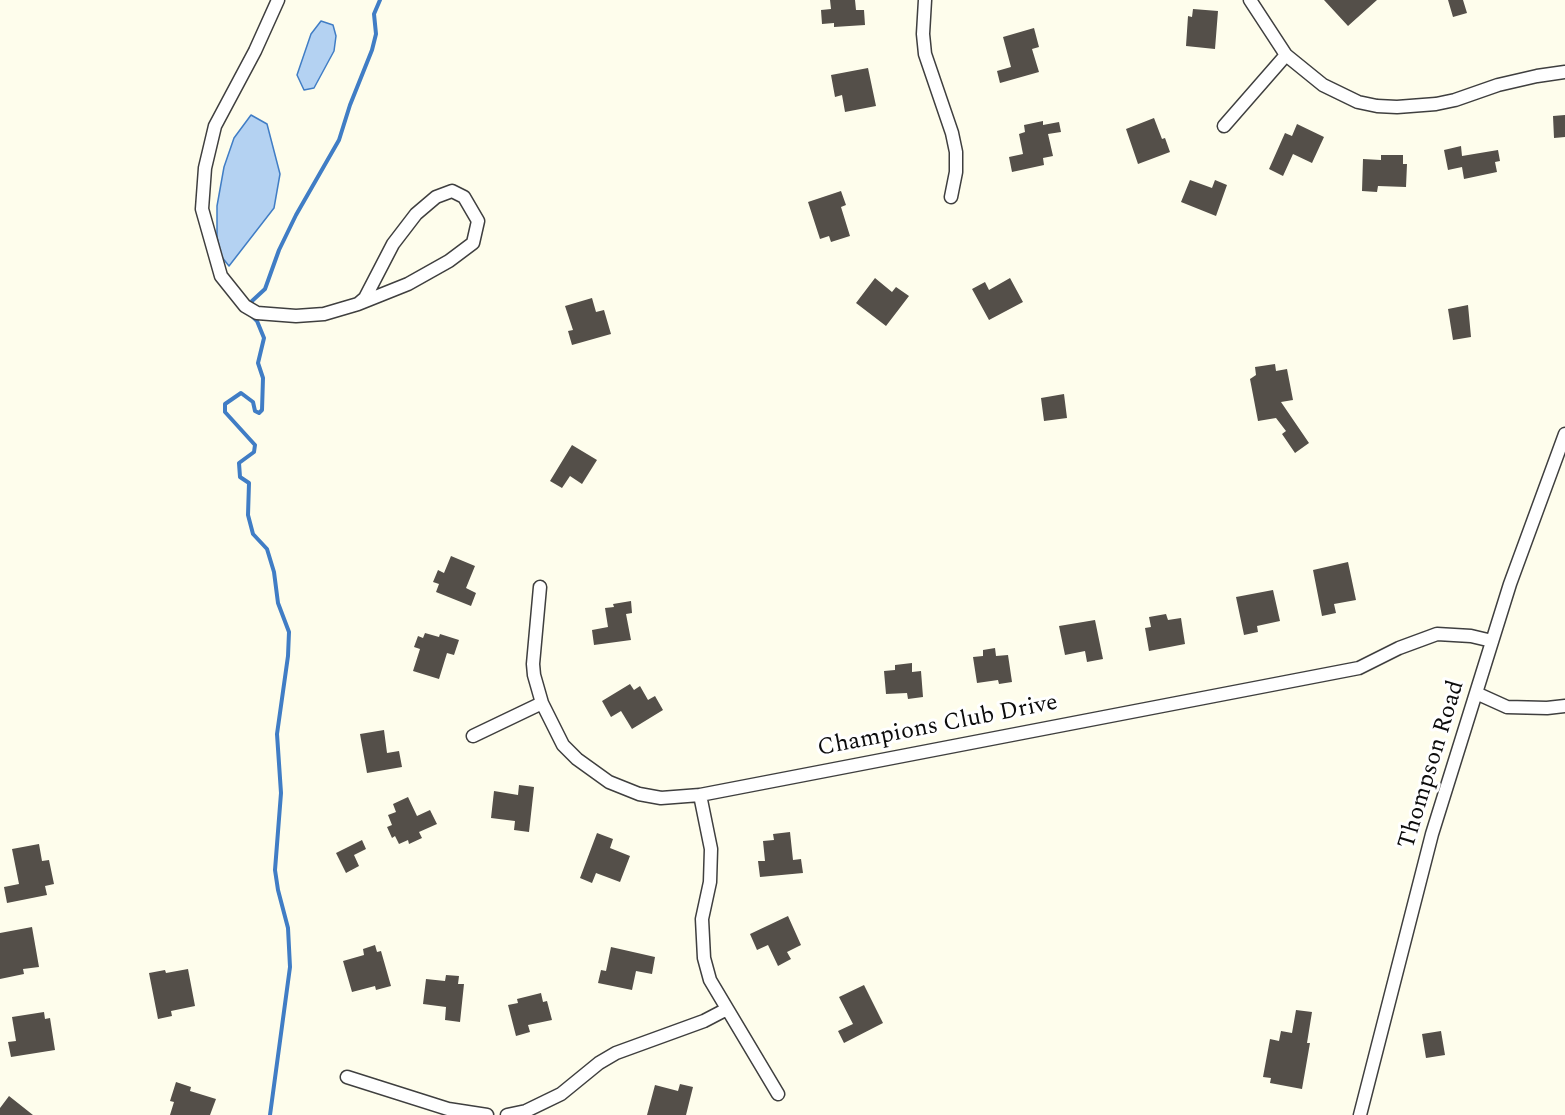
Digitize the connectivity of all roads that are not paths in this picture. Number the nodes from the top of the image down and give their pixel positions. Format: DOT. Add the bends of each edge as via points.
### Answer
graph roads {
  1 [pos="278,0"];
  2 [pos="925,0"];
  3 [pos="1250,0"];
  4 [pos="1286,55"];
  5 [pos="1565,72"];
  6 [pos="1224,126"];
  7 [pos="951,197"];
  8 [pos="358,304"];
  9 [pos="1565,434"];
  10 [pos="540,587"];
  11 [pos="1492,641"];
  12 [pos="1476,693"];
  13 [pos="542,703"];
  14 [pos="1565,706"];
  15 [pos="473,736"];
  16 [pos="700,795"];
  17 [pos="728,1009"];
  18 [pos="347,1077"];
  19 [pos="778,1094"];
  20 [pos="487,1115"];
  21 [pos="507,1115"];
  22 [pos="1360,1115"];
  1 -- 8 [label="street" via="215,126 205,168 202,209 221,276 244,306 257,313 296,316 324,314"];
  2 -- 7 [label="street" via="925,54 956,152"];
  3 -- 4 [label="street"];
  4 -- 5 [label="street" via="1323,85 1358,102 1377,106 1436,104 1498,85"];
  4 -- 6 [label="street"];
  8 -- 8 [label="street" via="408,284 473,243 478,221 464,197 452,191 436,197 416,214 393,244"];
  9 -- 11 [label="street, Thompson Road"];
  10 -- 13 [label="street, Champions Club Drive" via="533,664"];
  11 -- 12 [label="street, Thompson Road"];
  11 -- 16 [label="street, Champions Club Drive" via="1437,634 1359,668"];
  12 -- 14 [label="street" via="1507,707"];
  12 -- 22 [label="street, Thompson Road" via="1432,834"];
  13 -- 15 [label="street"];
  13 -- 16 [label="street, Champions Club Drive" via="563,745 609,782 660,798"];
  16 -- 17 [label="street" via="711,849 710,882 702,919 704,958 710,980"];
  17 -- 19 [label="street"];
  17 -- 21 [label="street" via="616,1053 561,1094 526,1111"];
  18 -- 20 [label="street" via="448,1109"];
}
